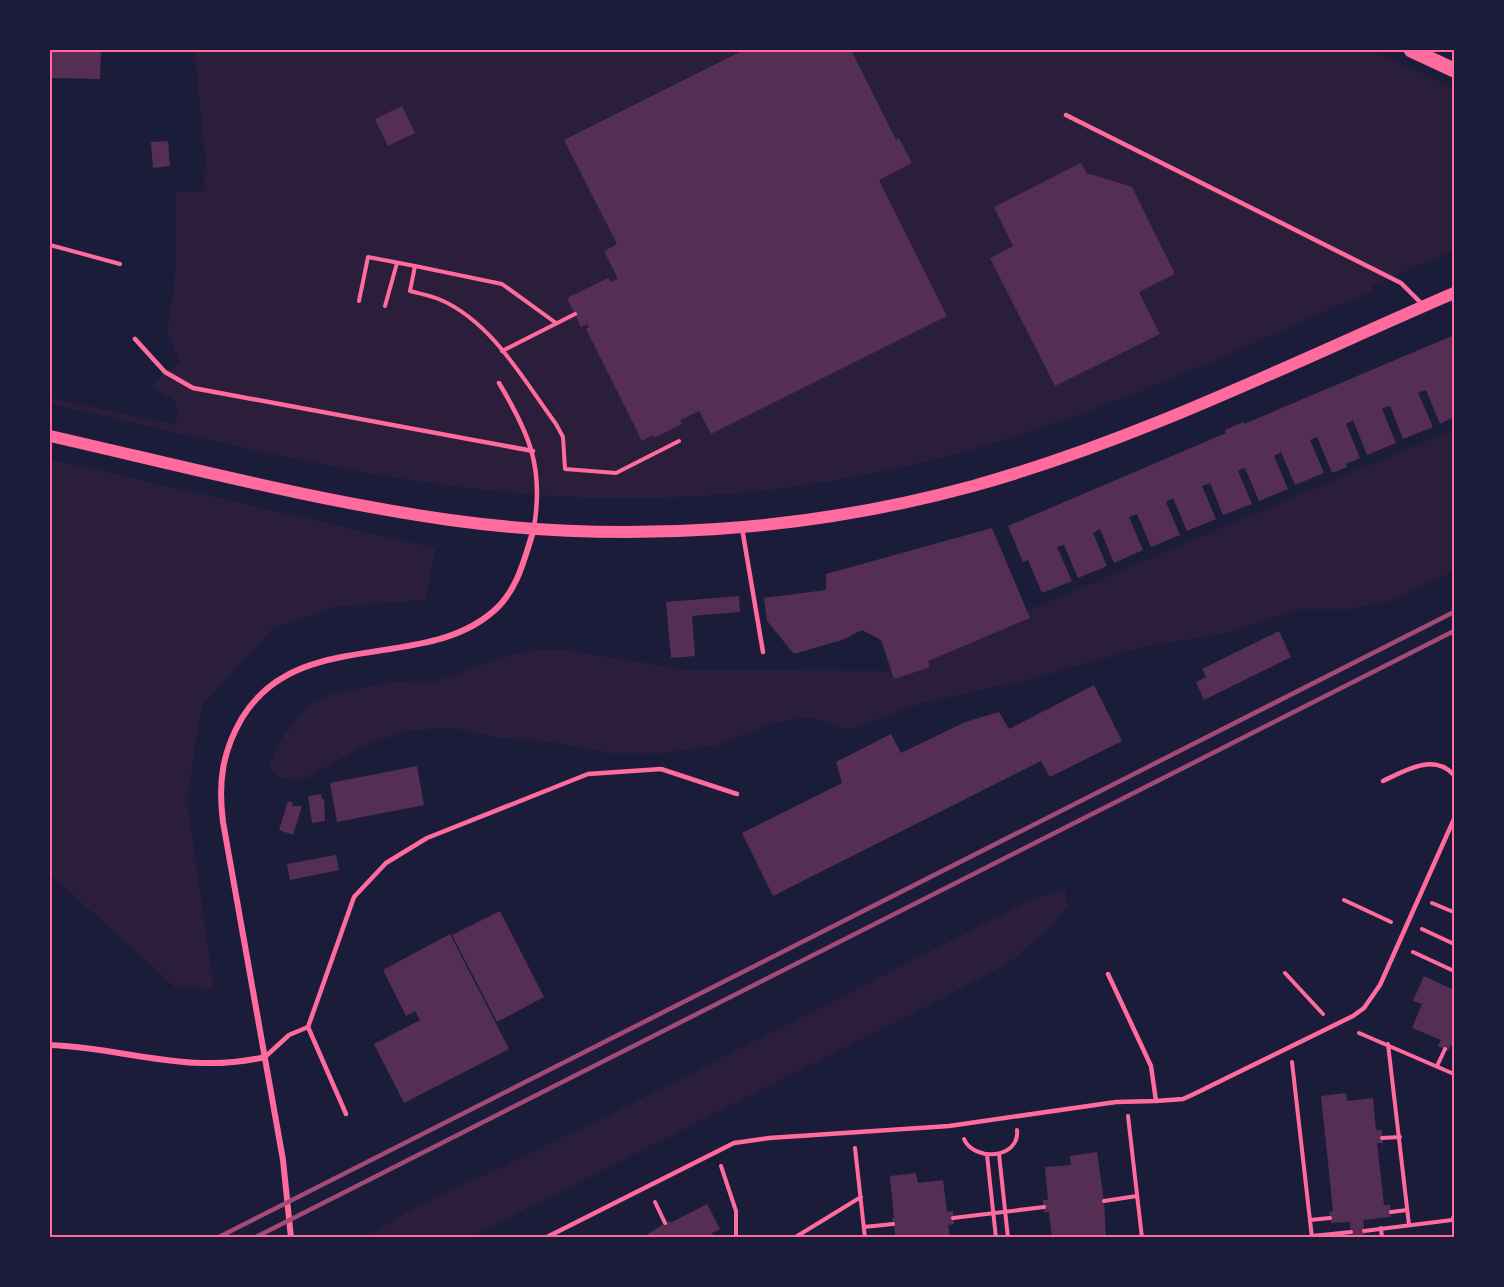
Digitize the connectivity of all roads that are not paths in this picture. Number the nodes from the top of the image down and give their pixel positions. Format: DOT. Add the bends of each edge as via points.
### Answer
graph roads {
  1 [pos="1411,50"];
  2 [pos="1455,70"];
  3 [pos="1066,116"];
  4 [pos="1455,293"];
  5 [pos="1424,306"];
  6 [pos="135,339"];
  7 [pos="499,383"];
  8 [pos="50,436"];
  9 [pos="533,451"];
  10 [pos="742,525"];
  11 [pos="534,529"];
  12 [pos="762,652"];
  13 [pos="1455,775"];
  14 [pos="1383,781"];
  15 [pos="737,794"];
  16 [pos="1455,819"];
  17 [pos="1108,974"];
  18 [pos="308,1027"];
  19 [pos="50,1045"];
  20 [pos="265,1057"];
  21 [pos="1156,1101"];
  22 [pos="346,1114"];
  23 [pos="291,1238"];
  24 [pos="545,1238"];
  1 -- 2 [label="main road"];
  3 -- 5 [label="lane" via="1401,283"];
  4 -- 5 [label="main road"];
  5 -- 10 [label="main road" via="1135,430 1035,467 870,509"];
  6 -- 9 [label="lane" via="165,372 193,388"];
  7 -- 9 [label="lane" via="522,421"];
  8 -- 11 [label="main road" via="336,501"];
  9 -- 11 [label="lane" via="539,492"];
  10 -- 11 [label="main road" via="615,532"];
  10 -- 12 [label="lane"];
  11 -- 20 [label="street" via="510,593 486,618 452,635 294,670 263,693 236,728 226,748 220,796"];
  13 -- 14 [label="lane" via="1446,767 1433,764 1414,766"];
  15 -- 18 [label="lane" via="661,769 588,774 427,838 386,863 354,897"];
  16 -- 21 [label="lane" via="1374,996 1353,1016 1183,1099"];
  17 -- 21 [label="lane" via="1151,1066"];
  18 -- 20 [label="lane" via="289,1035"];
  18 -- 22 [label="lane"];
  19 -- 20 [label="street" via="177,1063 240,1063"];
  20 -- 23 [label="street" via="283,1160"];
  21 -- 24 [label="lane" via="1116,1102 962,1124 734,1143"];
}
